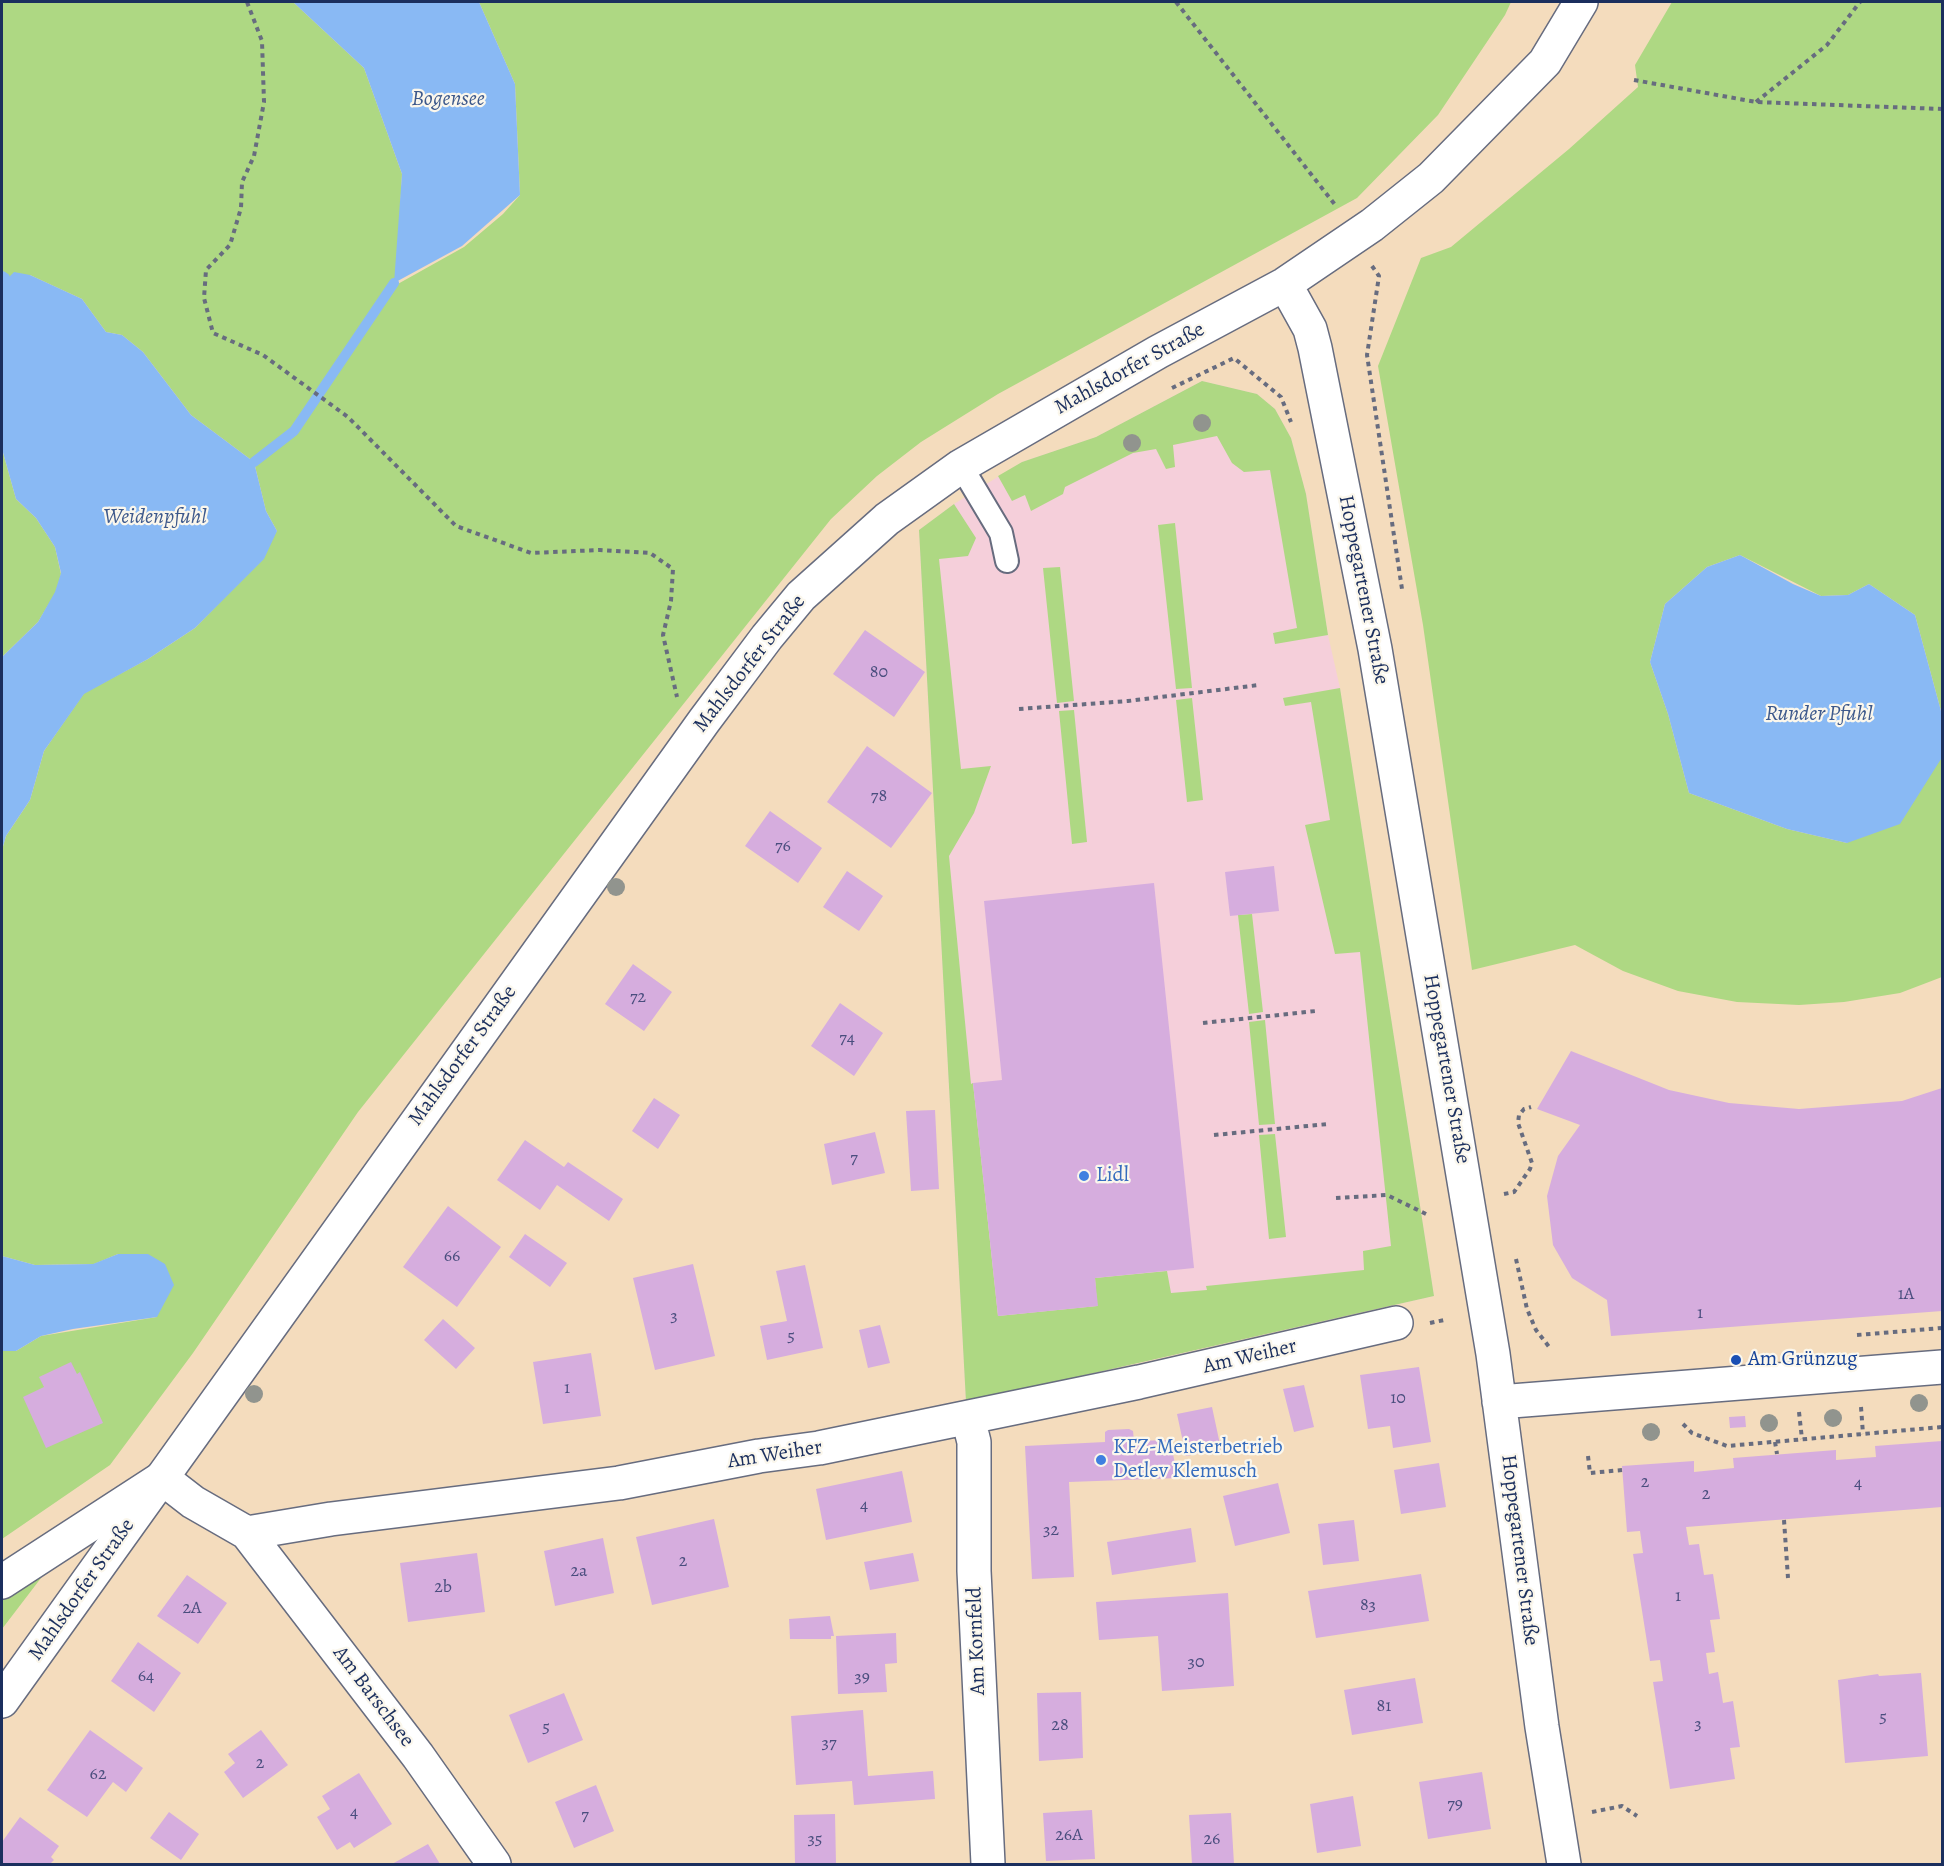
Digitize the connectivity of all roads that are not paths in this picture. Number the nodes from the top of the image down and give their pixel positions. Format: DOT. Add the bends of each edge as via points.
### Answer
graph roads {
  1 [pos="1581,2"];
  2 [pos="1285,284"];
  3 [pos="960,466"];
  4 [pos="1007,561"];
  5 [pos="1396,1323"];
  6 [pos="1942,1367"];
  7 [pos="1499,1402"];
  8 [pos="968,1418"];
  9 [pos="162,1478"];
  10 [pos="247,1533"];
  11 [pos="2,1582"];
  12 [pos="2,1701"];
  13 [pos="494,1864"];
  14 [pos="988,1864"];
  15 [pos="1564,1864"];
  1 -- 2 [label="main road, Mahlsdorfer Straße" via="1545,62 1431,178 1354,238"];
  2 -- 3 [label="main road, Mahlsdorfer Straße"];
  2 -- 7 [label="main road, Hoppegartener Straße" via="1310,329 1315,348 1375,649"];
  3 -- 4 [label="lane" via="1001,533"];
  3 -- 9 [label="main road, Mahlsdorfer Straße" via="887,519 801,596 767,636"];
  5 -- 8 [label="main road, Am Weiher"];
  6 -- 7 [label="main road"];
  7 -- 15 [label="main road, Hoppegartener Straße"];
  8 -- 10 [label="main road, Am Weiher" via="619,1483"];
  8 -- 14 [label="main road, Am Kornfeld" via="974,1442 974,1571"];
  9 -- 10 [label="main road" via="193,1502"];
  9 -- 11 [label="main road, Mahlsdorfer Straße"];
  9 -- 12 [label="main road, Mahlsdorfer Straße"];
  10 -- 13 [label="main road, Am Barschsee" via="418,1755"];
}
